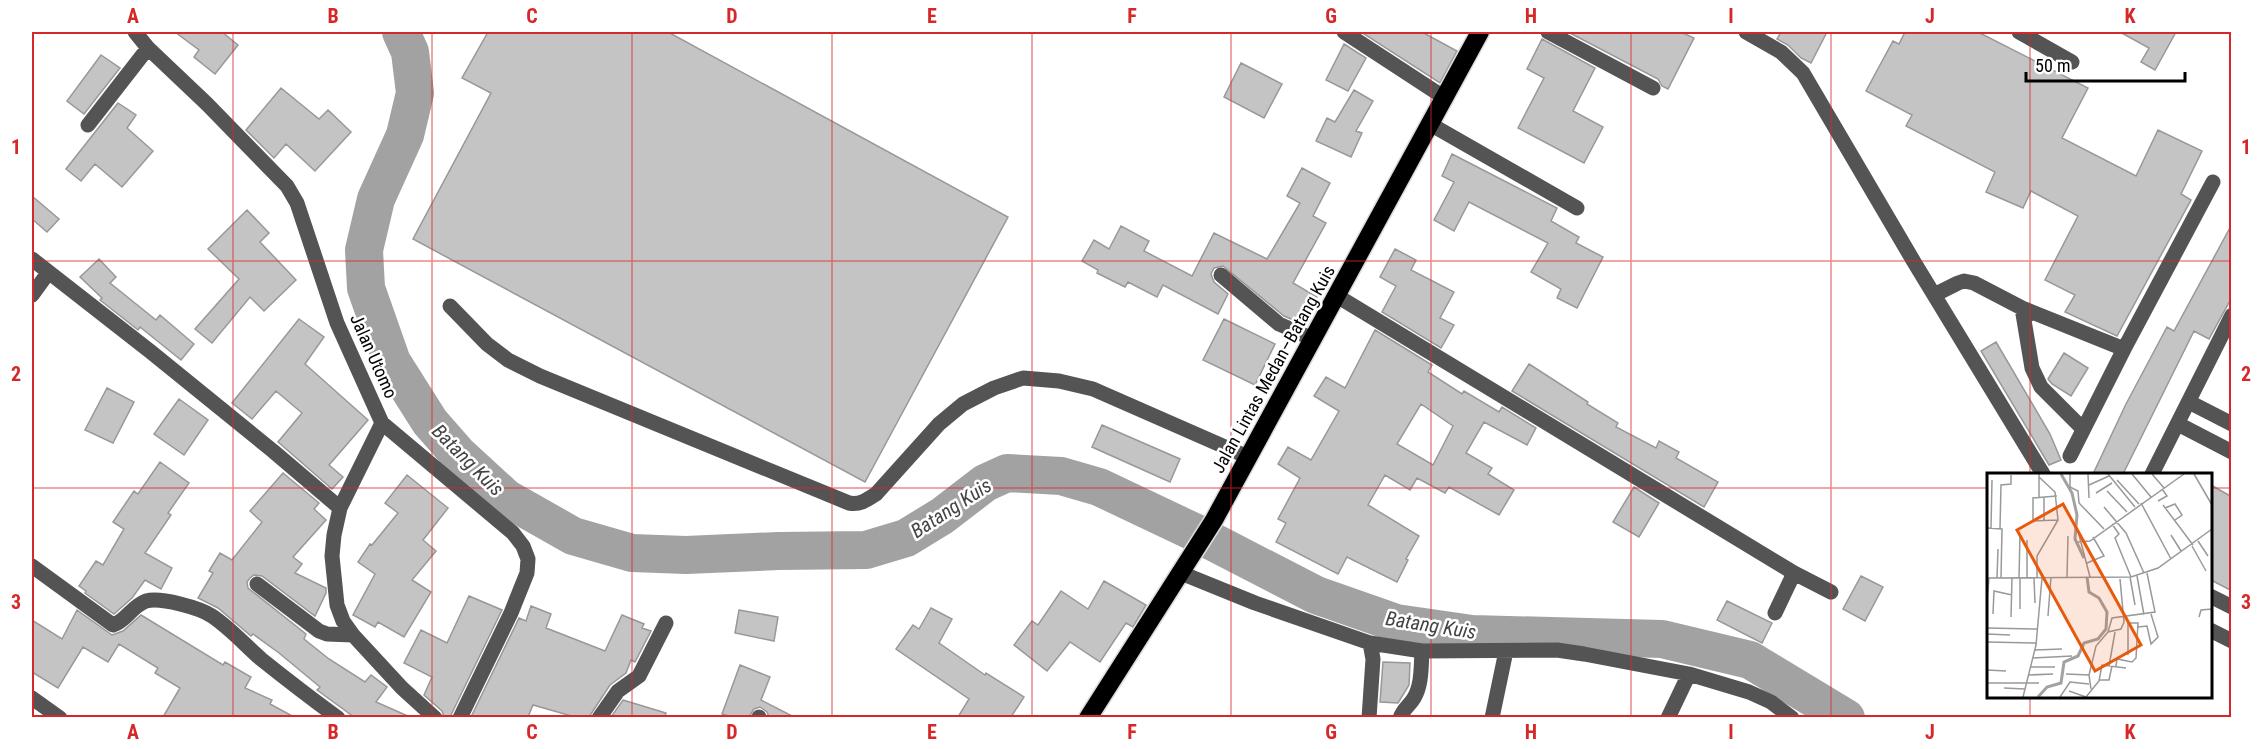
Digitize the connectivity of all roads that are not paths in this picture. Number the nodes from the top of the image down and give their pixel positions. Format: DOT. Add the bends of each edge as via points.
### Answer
graph roads {
  1 [pos="135,32"];
  2 [pos="1344,32"];
  3 [pos="1480,32"];
  4 [pos="1548,32"];
  5 [pos="1746,32"];
  6 [pos="2019,32"];
  7 [pos="148,48"];
  8 [pos="2072,62"];
  9 [pos="1653,88"];
  10 [pos="1445,98"];
  11 [pos="1430,124"];
  12 [pos="88,125"];
  13 [pos="2212,182"];
  14 [pos="1577,208"];
  15 [pos="32,259"];
  16 [pos="48,273"];
  17 [pos="1221,276"];
  18 [pos="1934,295"];
  19 [pos="32,296"];
  20 [pos="1337,296"];
  21 [pos="450,306"];
  22 [pos="2022,308"];
  23 [pos="2232,315"];
  24 [pos="1313,339"];
  25 [pos="2124,349"];
  26 [pos="2189,402"];
  27 [pos="382,423"];
  28 [pos="2178,424"];
  29 [pos="2232,424"];
  30 [pos="2083,429"];
  31 [pos="2232,452"];
  32 [pos="2070,456"];
  33 [pos="1248,457"];
  34 [pos="2042,473"];
  35 [pos="2153,473"];
  36 [pos="340,508"];
  37 [pos="32,566"];
  38 [pos="1181,573"];
  39 [pos="1794,573"];
  40 [pos="257,584"];
  41 [pos="1831,592"];
  42 [pos="2212,597"];
  43 [pos="2232,607"];
  44 [pos="1775,613"];
  45 [pos="666,622"];
  46 [pos="2212,631"];
  47 [pos="353,635"];
  48 [pos="2232,641"];
  49 [pos="1370,643"];
  50 [pos="1422,651"];
  51 [pos="1506,651"];
  52 [pos="1689,674"];
  53 [pos="32,698"];
  54 [pos="60,717"];
  55 [pos="338,717"];
  56 [pos="435,717"];
  57 [pos="460,717"];
  58 [pos="599,717"];
  59 [pos="1088,717"];
  60 [pos="1369,717"];
  61 [pos="1400,717"];
  62 [pos="1492,717"];
  63 [pos="1668,717"];
  64 [pos="1792,717"];
  1 -- 7 [label="street, Jalan Utomo"];
  2 -- 10 [label="street"];
  3 -- 10 [label="highway, Jalan Lintas Medan–Batang Kuis"];
  4 -- 9 [label="street"];
  5 -- 18 [label="street" via="1781,51 1803,73"];
  6 -- 8 [label="street"];
  7 -- 12 [label="street"];
  7 -- 27 [label="street, Jalan Utomo" via="286,186 297,203 337,323"];
  10 -- 11 [label="highway, Jalan Lintas Medan–Batang Kuis"];
  11 -- 14 [label="street"];
  11 -- 20 [label="highway, Jalan Lintas Medan–Batang Kuis"];
  13 -- 25 [label="street"];
  15 -- 16 [label="street"];
  16 -- 19 [label="street"];
  16 -- 36 [label="street" via="151,352"];
  17 -- 24 [label="street" via="1280,324"];
  18 -- 22 [label="street" via="1968,282"];
  18 -- 34 [label="street"];
  20 -- 24 [label="highway, Jalan Lintas Medan–Batang Kuis"];
  20 -- 39 [label="street"];
  21 -- 33 [label="street" via="487,344 540,376 849,503 865,502 876,494 939,424 963,404 1023,378 1093,389"];
  22 -- 25 [label="street"];
  22 -- 30 [label="street" via="2032,368 2041,387"];
  23 -- 26 [label="street"];
  24 -- 33 [label="highway, Jalan Lintas Medan–Batang Kuis"];
  25 -- 30 [label="street"];
  26 -- 28 [label="street"];
  26 -- 29 [label="street"];
  27 -- 36 [label="street, Jalan Utomo"];
  27 -- 57 [label="street" via="513,533 528,559 527,573 511,613"];
  28 -- 31 [label="street"];
  28 -- 35 [label="street"];
  30 -- 32 [label="street"];
  33 -- 38 [label="highway, Jalan Lintas Medan–Batang Kuis"];
  36 -- 47 [label="street, Jalan Utomo" via="334,535 334,580 337,605"];
  37 -- 55 [label="street" via="112,625 138,605 152,600 212,616"];
  38 -- 49 [label="street"];
  38 -- 59 [label="highway, Jalan Lintas Medan–Batang Kuis"];
  39 -- 41 [label="street"];
  39 -- 44 [label="street"];
  40 -- 47 [label="street" via="319,631"];
  42 -- 43 [label="street"];
  45 -- 58 [label="street" via="639,676 618,691"];
  46 -- 48 [label="street"];
  47 -- 56 [label="street, Jalan Utomo"];
  49 -- 50 [label="street"];
  49 -- 60 [label="street" via="1373,659"];
  50 -- 51 [label="street"];
  50 -- 61 [label="street" via="1417,692"];
  51 -- 52 [label="street" via="1557,650"];
  51 -- 62 [label="street"];
  52 -- 63 [label="street"];
  52 -- 64 [label="street" via="1749,692"];
  53 -- 54 [label="street"];
}
